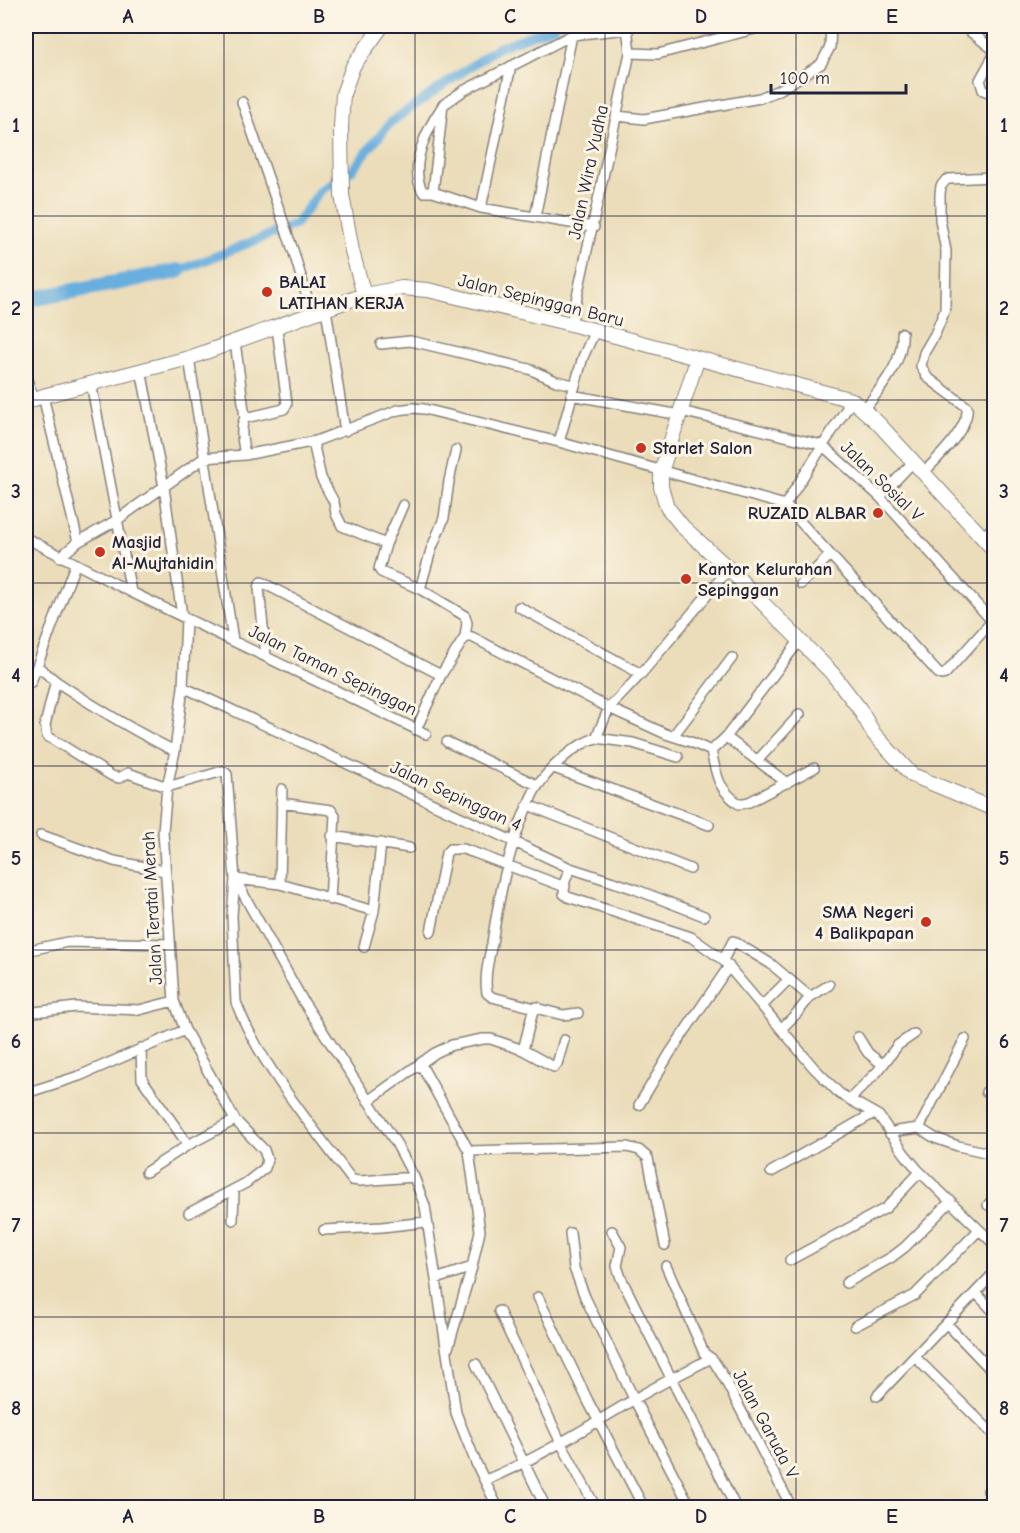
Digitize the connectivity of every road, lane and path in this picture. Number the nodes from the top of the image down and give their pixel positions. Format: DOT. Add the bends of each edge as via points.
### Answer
graph roads {
  1 [pos="382,26"];
  2 [pos="766,26"];
  3 [pos="831,26"];
  4 [pos="963,26"];
  5 [pos="628,27"];
  6 [pos="572,35"];
  7 [pos="994,50"];
  8 [pos="630,53"];
  9 [pos="994,55"];
  10 [pos="511,66"];
  11 [pos="994,94"];
  12 [pos="242,102"];
  13 [pos="443,105"];
  14 [pos="617,116"];
  15 [pos="994,177"];
  16 [pos="433,192"];
  17 [pos="481,208"];
  18 [pos="535,217"];
  19 [pos="594,226"];
  20 [pos="364,295"];
  21 [pos="326,309"];
  22 [pos="312,314"];
  23 [pos="571,324"];
  24 [pos="277,328"];
  25 [pos="595,331"];
  26 [pos="902,333"];
  27 [pos="235,341"];
  28 [pos="381,344"];
  29 [pos="189,358"];
  30 [pos="697,360"];
  31 [pos="141,370"];
  32 [pos="26,377"];
  33 [pos="91,383"];
  34 [pos="572,390"];
  35 [pos="34,399"];
  36 [pos="852,400"];
  37 [pos="864,410"];
  38 [pos="681,413"];
  39 [pos="245,418"];
  40 [pos="345,431"];
  41 [pos="313,442"];
  42 [pos="559,442"];
  43 [pos="822,445"];
  44 [pos="456,450"];
  45 [pos="245,455"];
  46 [pos="204,458"];
  47 [pos="914,461"];
  48 [pos="661,472"];
  49 [pos="924,472"];
  50 [pos="164,487"];
  51 [pos="880,497"];
  52 [pos="403,504"];
  53 [pos="784,505"];
  54 [pos="117,520"];
  55 [pos="994,526"];
  56 [pos="26,538"];
  57 [pos="982,538"];
  58 [pos="78,543"];
  59 [pos="387,544"];
  60 [pos="994,550"];
  61 [pos="830,555"];
  62 [pos="60,557"];
  63 [pos="75,565"];
  64 [pos="729,569"];
  65 [pos="801,584"];
  66 [pos="420,589"];
  67 [pos="131,592"];
  68 [pos="519,607"];
  69 [pos="184,617"];
  70 [pos="993,620"];
  71 [pos="465,637"];
  72 [pos="233,640"];
  73 [pos="800,640"];
  74 [pos="266,656"];
  75 [pos="732,658"];
  76 [pos="37,666"];
  77 [pos="641,674"];
  78 [pos="441,675"];
  79 [pos="26,682"];
  80 [pos="57,682"];
  81 [pos="183,687"];
  82 [pos="609,708"];
  83 [pos="800,714"];
  84 [pos="416,730"];
  85 [pos="426,734"];
  86 [pos="673,736"];
  87 [pos="597,737"];
  88 [pos="726,737"];
  89 [pos="447,742"];
  90 [pos="175,751"];
  91 [pos="711,751"];
  92 [pos="678,757"];
  93 [pos="758,760"];
  94 [pos="554,768"];
  95 [pos="814,768"];
  96 [pos="788,783"];
  97 [pos="537,785"];
  98 [pos="167,787"];
  99 [pos="282,789"];
  100 [pos="281,803"];
  101 [pos="528,804"];
  102 [pos="994,809"];
  103 [pos="709,825"];
  104 [pos="41,835"];
  105 [pos="332,836"];
  106 [pos="514,842"];
  107 [pos="381,843"];
  108 [pos="409,848"];
  109 [pos="507,866"];
  110 [pos="570,868"];
  111 [pos="690,869"];
  112 [pos="165,871"];
  113 [pos="235,879"];
  114 [pos="280,884"];
  115 [pos="565,887"];
  116 [pos="330,900"];
  117 [pos="374,911"];
  118 [pos="704,916"];
  119 [pos="431,932"];
  120 [pos="170,944"];
  121 [pos="364,947"];
  122 [pos="26,951"];
  123 [pos="726,963"];
  124 [pos="789,979"];
  125 [pos="829,985"];
  126 [pos="810,996"];
  127 [pos="174,1001"];
  128 [pos="762,1006"];
  129 [pos="537,1007"];
  130 [pos="26,1013"];
  131 [pos="578,1013"];
  132 [pos="781,1029"];
  133 [pos="185,1030"];
  134 [pos="914,1034"];
  135 [pos="858,1037"];
  136 [pos="965,1039"];
  137 [pos="564,1040"];
  138 [pos="141,1048"];
  139 [pos="523,1050"];
  140 [pos="420,1063"];
  141 [pos="880,1067"];
  142 [pos="26,1093"];
  143 [pos="850,1099"];
  144 [pos="368,1101"];
  145 [pos="639,1105"];
  146 [pos="874,1113"];
  147 [pos="235,1120"];
  148 [pos="918,1128"];
  149 [pos="894,1133"];
  150 [pos="188,1145"];
  151 [pos="469,1151"];
  152 [pos="994,1154"];
  153 [pos="146,1172"];
  154 [pos="771,1172"];
  155 [pos="920,1172"];
  156 [pos="414,1177"];
  157 [pos="234,1191"];
  158 [pos="951,1201"];
  159 [pos="189,1213"];
  160 [pos="233,1220"];
  161 [pos="426,1222"];
  162 [pos="324,1230"];
  163 [pos="979,1230"];
  164 [pos="612,1231"];
  165 [pos="570,1233"];
  166 [pos="994,1244"];
  167 [pos="665,1245"];
  168 [pos="790,1260"];
  169 [pos="666,1266"];
  170 [pos="472,1267"];
  171 [pos="994,1273"];
  172 [pos="436,1279"];
  173 [pos="846,1283"];
  174 [pos="976,1294"];
  175 [pos="538,1297"];
  176 [pos="499,1311"];
  177 [pos="994,1312"];
  178 [pos="948,1324"];
  179 [pos="855,1326"];
  180 [pos="446,1351"];
  181 [pos="915,1357"];
  182 [pos="711,1358"];
  183 [pos="476,1364"];
  184 [pos="994,1372"];
  185 [pos="670,1379"];
  186 [pos="877,1396"];
  187 [pos="634,1399"];
  188 [pos="600,1420"];
  189 [pos="994,1435"];
  190 [pos="561,1443"];
  191 [pos="525,1462"];
  192 [pos="486,1480"];
  193 [pos="994,1484"];
  194 [pos="994,1499"];
  195 [pos="498,1508"];
  196 [pos="546,1508"];
  197 [pos="596,1508"];
  198 [pos="644,1508"];
  199 [pos="691,1508"];
  200 [pos="736,1508"];
  201 [pos="792,1508"];
  1 -- 20 [label="street" via="353,66 342,116 342,195"];
  2 -- 8 [label="street" via="658,54"];
  3 -- 14 [label="street" via="830,48 821,64 770,94 644,119"];
  4 -- 7 [label="street"];
  5 -- 6 [label="street"];
  5 -- 8 [label="street, Jalan Wira Yudha"];
  6 -- 10 [label="street"];
  6 -- 18 [label="street"];
  8 -- 14 [label="street, Jalan Wira Yudha"];
  9 -- 11 [label="street" via="980,80 984,90"];
  10 -- 13 [label="street"];
  10 -- 17 [label="street"];
  12 -- 22 [label="street"];
  13 -- 16 [label="street"];
  13 -- 16 [label="street" via="427,130 419,158 418,184 423,192"];
  14 -- 19 [label="street, Jalan Wira Yudha"];
  15 -- 49 [label="street" via="949,179 941,186 945,310 921,366 927,376 967,407 968,413 950,446"];
  16 -- 17 [label="street"];
  17 -- 18 [label="street"];
  18 -- 19 [label="street"];
  19 -- 23 [label="street, Jalan Wira Yudha"];
  20 -- 21 [label="street, Jalan Sepinggan Baru"];
  20 -- 23 [label="street, Jalan Sepinggan Baru" via="402,288 428,290"];
  21 -- 22 [label="street, Jalan Sepinggan Baru"];
  21 -- 40 [label="street"];
  22 -- 24 [label="street, Jalan Sepinggan Baru"];
  23 -- 25 [label="street, Jalan Sepinggan Baru"];
  24 -- 27 [label="street, Jalan Sepinggan Baru"];
  24 -- 39 [label="street" via="287,404 284,409"];
  25 -- 30 [label="street, Jalan Sepinggan Baru"];
  25 -- 34 [label="street"];
  26 -- 37 [label="street" via="896,364"];
  27 -- 29 [label="street, Jalan Sepinggan Baru"];
  27 -- 39 [label="street"];
  28 -- 34 [label="street, Jalan Sosial V" via="410,341 529,369"];
  29 -- 31 [label="street, Jalan Sepinggan Baru"];
  29 -- 46 [label="street"];
  30 -- 36 [label="street, Jalan Sepinggan Baru"];
  30 -- 38 [label="street"];
  31 -- 33 [label="street, Jalan Sepinggan Baru"];
  31 -- 50 [label="street, Jalan Teratai Merah"];
  32 -- 35 [label="street"];
  33 -- 35 [label="street, Jalan Sepinggan Baru"];
  33 -- 54 [label="street"];
  34 -- 38 [label="street, Jalan Sosial V"];
  34 -- 42 [label="street"];
  35 -- 58 [label="street"];
  36 -- 37 [label="street, Jalan Sepinggan Baru"];
  36 -- 43 [label="street"];
  37 -- 47 [label="street, Jalan Sepinggan Baru"];
  38 -- 43 [label="street, Jalan Sosial V"];
  38 -- 48 [label="street"];
  39 -- 45 [label="street"];
  40 -- 41 [label="street"];
  40 -- 42 [label="street" via="413,408"];
  41 -- 45 [label="street"];
  41 -- 59 [label="street" via="321,478 342,526"];
  42 -- 48 [label="street"];
  43 -- 51 [label="street, Jalan Sosial V"];
  43 -- 53 [label="street"];
  44 -- 66 [label="street" via="444,518"];
  45 -- 46 [label="street"];
  46 -- 50 [label="street"];
  46 -- 72 [label="street"];
  47 -- 49 [label="street, Jalan Sepinggan Baru"];
  47 -- 51 [label="street"];
  48 -- 53 [label="street"];
  48 -- 64 [label="street" via="666,507"];
  49 -- 57 [label="street, Jalan Sepinggan Baru"];
  50 -- 54 [label="street"];
  50 -- 69 [label="street, Jalan Teratai Merah"];
  51 -- 70 [label="street, Jalan Sosial V"];
  52 -- 59 [label="street"];
  53 -- 61 [label="street"];
  54 -- 58 [label="street"];
  54 -- 67 [label="street"];
  55 -- 57 [label="street"];
  56 -- 62 [label="street, Jalan Taman Sepinggan"];
  57 -- 60 [label="street, Jalan Sepinggan Baru"];
  58 -- 62 [label="street"];
  59 -- 66 [label="street" via="381,572"];
  61 -- 65 [label="street"];
  61 -- 70 [label="street" via="942,675"];
  62 -- 63 [label="street, Jalan Taman Sepinggan"];
  63 -- 67 [label="street, Jalan Taman Sepinggan"];
  63 -- 76 [label="street"];
  64 -- 73 [label="street"];
  64 -- 77 [label="street"];
  66 -- 71 [label="street" via="465,616"];
  67 -- 69 [label="street, Jalan Taman Sepinggan"];
  68 -- 77 [label="street"];
  69 -- 72 [label="street, Jalan Taman Sepinggan"];
  69 -- 81 [label="street, Jalan Teratai Merah"];
  71 -- 78 [label="street, Jalan Taman Sepinggan"];
  71 -- 82 [label="street" via="472,637"];
  72 -- 74 [label="street, Jalan Taman Sepinggan"];
  73 -- 88 [label="street"];
  73 -- 102 [label="street" via="839,682 873,734 912,775"];
  74 -- 78 [label="street" via="261,582"];
  74 -- 84 [label="street, Jalan Taman Sepinggan"];
  75 -- 86 [label="street"];
  76 -- 79 [label="street" via="33,680"];
  76 -- 80 [label="street"];
  77 -- 82 [label="street"];
  78 -- 84 [label="street, Jalan Taman Sepinggan"];
  80 -- 90 [label="street" via="107,715"];
  80 -- 98 [label="street" via="45,725 47,736 112,776 119,778 128,773"];
  81 -- 90 [label="street, Jalan Teratai Merah"];
  81 -- 106 [label="street, Jalan Sepinggan 4"];
  82 -- 86 [label="street"];
  82 -- 87 [label="street"];
  83 -- 93 [label="street"];
  84 -- 85 [label="street"];
  86 -- 91 [label="street"];
  87 -- 92 [label="street"];
  87 -- 94 [label="street" via="583,742"];
  88 -- 91 [label="street"];
  88 -- 93 [label="street"];
  89 -- 97 [label="street"];
  90 -- 98 [label="street, Jalan Teratai Merah"];
  91 -- 96 [label="street" via="718,783 739,804"];
  93 -- 96 [label="street"];
  94 -- 97 [label="street"];
  94 -- 103 [label="street"];
  95 -- 96 [label="street"];
  97 -- 101 [label="street"];
  98 -- 112 [label="street, Jalan Teratai Merah"];
  98 -- 113 [label="street" via="226,772"];
  99 -- 100 [label="street"];
  100 -- 105 [label="street" via="331,810"];
  100 -- 114 [label="street"];
  101 -- 106 [label="street"];
  101 -- 111 [label="street"];
  104 -- 112 [label="street" via="114,861"];
  105 -- 107 [label="street"];
  105 -- 116 [label="street"];
  106 -- 109 [label="street"];
  106 -- 110 [label="street, Jalan Sepinggan 4"];
  107 -- 108 [label="street"];
  107 -- 117 [label="street"];
  109 -- 115 [label="street"];
  109 -- 119 [label="street" via="463,849 450,849 446,853"];
  109 -- 129 [label="street" via="486,974 487,993"];
  110 -- 115 [label="street"];
  110 -- 118 [label="street, Jalan Sepinggan 4"];
  112 -- 120 [label="street, Jalan Teratai Merah"];
  113 -- 114 [label="street"];
  113 -- 144 [label="street" via="303,1001"];
  113 -- 156 [label="street" via="232,916 236,1002 262,1054 304,1118 352,1180"];
  114 -- 116 [label="street"];
  115 -- 123 [label="street" via="568,897 691,937"];
  116 -- 117 [label="street"];
  117 -- 121 [label="street"];
  120 -- 122 [label="street" via="67,942"];
  120 -- 127 [label="street, Jalan Teratai Merah"];
  123 -- 124 [label="street" via="733,941"];
  123 -- 128 [label="street"];
  123 -- 145 [label="street"];
  124 -- 126 [label="street"];
  124 -- 128 [label="street"];
  125 -- 126 [label="street"];
  126 -- 132 [label="street"];
  127 -- 130 [label="street" via="139,1010 76,1007"];
  127 -- 133 [label="street, Jalan Teratai Merah"];
  128 -- 132 [label="street"];
  129 -- 131 [label="street" via="563,1016"];
  129 -- 139 [label="street"];
  132 -- 143 [label="street" via="833,1088"];
  133 -- 138 [label="street"];
  133 -- 147 [label="street, Jalan Teratai Merah"];
  134 -- 141 [label="street" via="898,1045"];
  135 -- 141 [label="street"];
  136 -- 148 [label="street"];
  137 -- 139 [label="street" via="555,1067"];
  138 -- 142 [label="street" via="79,1076"];
  138 -- 150 [label="street" via="142,1079"];
  139 -- 140 [label="street" via="483,1039 452,1045"];
  140 -- 144 [label="street"];
  140 -- 151 [label="street"];
  141 -- 143 [label="street"];
  143 -- 146 [label="street"];
  144 -- 156 [label="street"];
  146 -- 149 [label="street"];
  146 -- 154 [label="street"];
  147 -- 150 [label="street"];
  147 -- 157 [label="street, Jalan Teratai Merah" via="264,1150 267,1159 265,1168"];
  148 -- 149 [label="street"];
  148 -- 152 [label="street" via="958,1146"];
  149 -- 155 [label="street"];
  150 -- 153 [label="street"];
  151 -- 167 [label="street" via="627,1147 639,1150 648,1158"];
  151 -- 170 [label="street" via="480,1231"];
  155 -- 158 [label="street"];
  155 -- 168 [label="street" via="886,1208"];
  156 -- 161 [label="street" via="425,1206"];
  157 -- 159 [label="street"];
  157 -- 160 [label="street"];
  158 -- 163 [label="street"];
  158 -- 173 [label="street" via="905,1247"];
  161 -- 162 [label="street"];
  161 -- 172 [label="street"];
  163 -- 166 [label="street"];
  163 -- 179 [label="street" via="915,1295"];
  164 -- 185 [label="street" via="621,1247 618,1270"];
  165 -- 187 [label="street" via="577,1279"];
  169 -- 182 [label="street, Jalan Garuda V" via="704,1353"];
  170 -- 172 [label="street"];
  170 -- 180 [label="street"];
  171 -- 174 [label="street"];
  172 -- 180 [label="street"];
  174 -- 177 [label="street"];
  174 -- 178 [label="street"];
  175 -- 188 [label="street"];
  176 -- 190 [label="street"];
  178 -- 181 [label="street"];
  178 -- 184 [label="street"];
  180 -- 192 [label="street" via="456,1413"];
  181 -- 186 [label="street"];
  181 -- 189 [label="street"];
  182 -- 185 [label="street"];
  182 -- 201 [label="street, Jalan Garuda V"];
  183 -- 191 [label="street"];
  185 -- 187 [label="street"];
  185 -- 200 [label="street"];
  187 -- 188 [label="street"];
  187 -- 199 [label="street"];
  188 -- 190 [label="street"];
  188 -- 198 [label="street"];
  190 -- 191 [label="street"];
  190 -- 197 [label="street"];
  191 -- 192 [label="street"];
  191 -- 196 [label="street"];
  192 -- 195 [label="street"];
  193 -- 194 [label="street" via="988,1491"];
}
